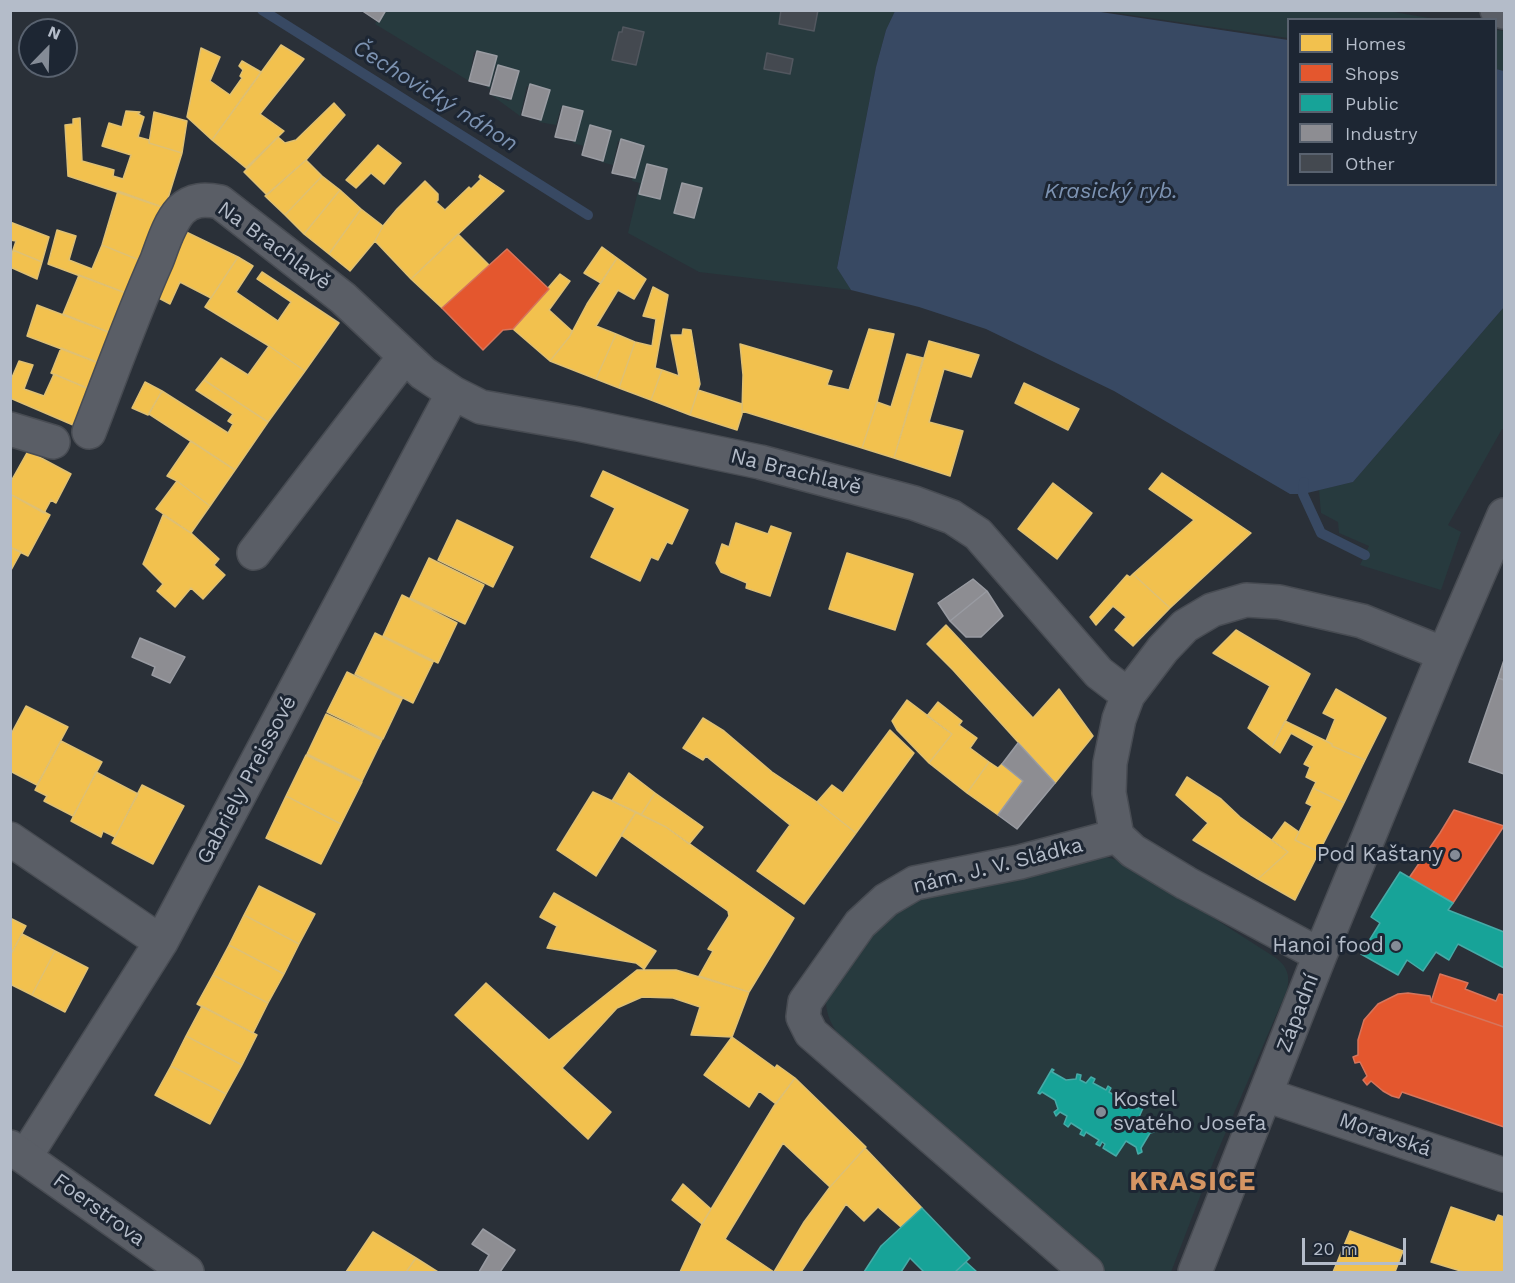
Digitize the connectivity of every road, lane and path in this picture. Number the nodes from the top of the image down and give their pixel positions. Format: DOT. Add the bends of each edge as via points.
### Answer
graph roads {
  1 [pos="1497,10"];
  2 [pos="1504,12"];
  3 [pos="405,356"];
  4 [pos="453,393"];
  5 [pos="10,429"];
  6 [pos="89,432"];
  7 [pos="53,442"];
  8 [pos="1504,515"];
  9 [pos="254,553"];
  10 [pos="1444,654"];
  11 [pos="1128,695"];
  12 [pos="1117,836"];
  13 [pos="10,839"];
  14 [pos="161,942"];
  15 [pos="1320,955"];
  16 [pos="1266,1095"];
  17 [pos="18,1152"];
  18 [pos="1504,1176"];
  19 [pos="188,1272"];
  20 [pos="1088,1272"];
  21 [pos="1195,1272"];
  1 -- 2 [label="street"];
  3 -- 4 [label="street, Na Brachlavě"];
  3 -- 6 [label="street, Na Brachlavě" via="344,298 228,207 199,200 180,211 172,223"];
  3 -- 9 [label="street"];
  4 -- 11 [label="street, Na Brachlavě" via="481,406 760,462 952,517 978,534 1099,673"];
  4 -- 14 [label="street, Gabriely Preissové"];
  5 -- 7 [label="street"];
  8 -- 10 [label="street, Západní"];
  10 -- 11 [label="street" via="1362,621 1246,600 1212,610 1185,626"];
  10 -- 15 [label="street, Západní"];
  11 -- 12 [label="street" via="1110,764 1109,793"];
  12 -- 15 [label="street" via="1133,851 1186,883"];
  12 -- 20 [label="street, nám. J. V. Sládka" via="1020,862 915,883 886,900 861,924 805,1002 803,1017 811,1033"];
  13 -- 14 [label="street"];
  14 -- 17 [label="street, Gabriely Preissové"];
  15 -- 16 [label="street, Západní"];
  16 -- 18 [label="street, Moravská"];
  16 -- 21 [label="street, Západní"];
  17 -- 19 [label="street, Foerstrova"];
}
